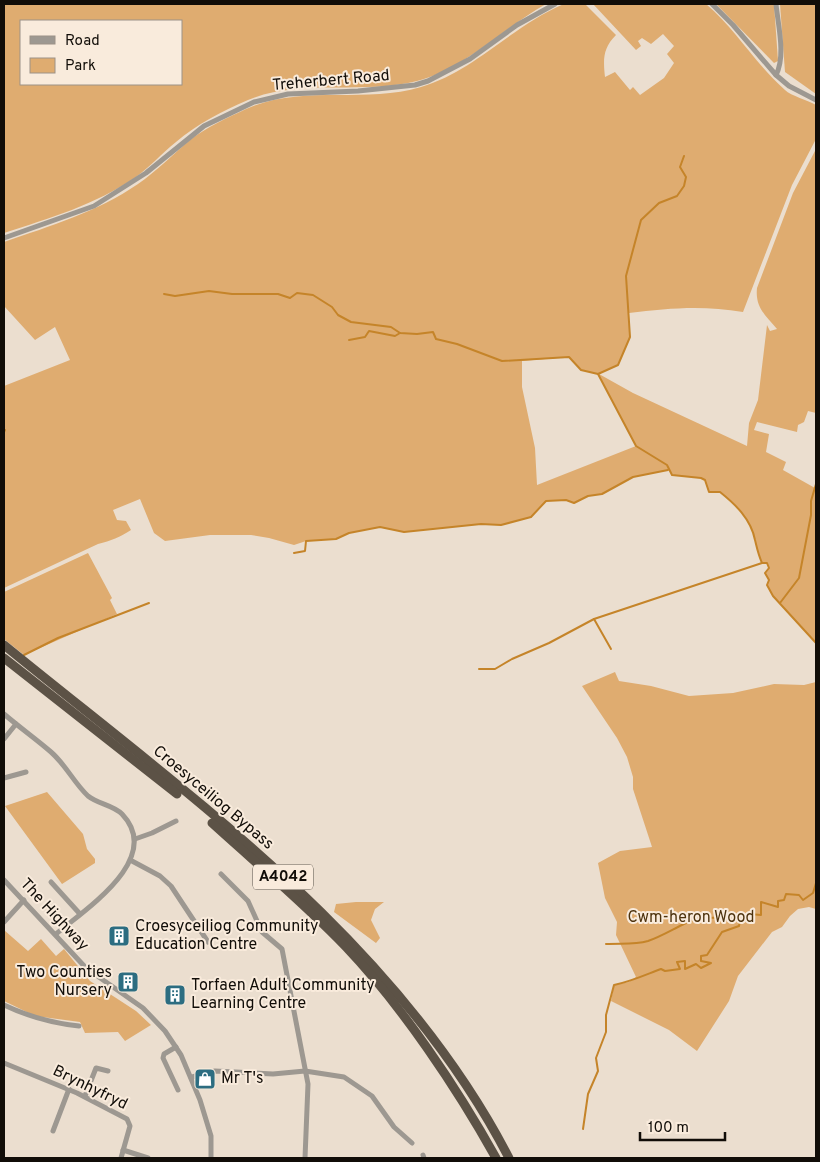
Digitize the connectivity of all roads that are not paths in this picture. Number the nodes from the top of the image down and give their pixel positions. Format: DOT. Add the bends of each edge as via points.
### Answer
graph roads {
  1 [pos="555,4"];
  2 [pos="712,4"];
  3 [pos="776,4"];
  4 [pos="776,75"];
  5 [pos="816,100"];
  6 [pos="4,238"];
  7 [pos="4,646"];
  8 [pos="4,658"];
  9 [pos="4,714"];
  10 [pos="16,724"];
  11 [pos="4,739"];
  12 [pos="17,767"];
  13 [pos="26,772"];
  14 [pos="19,774"];
  15 [pos="4,778"];
  16 [pos="176,821"];
  17 [pos="135,839"];
  18 [pos="132,860"];
  19 [pos="221,874"];
  20 [pos="4,880"];
  21 [pos="52,882"];
  22 [pos="24,900"];
  23 [pos="80,914"];
  24 [pos="4,922"];
  25 [pos="56,934"];
  26 [pos="208,942"];
  27 [pos="4,1005"];
  28 [pos="79,1026"];
  29 [pos="176,1046"];
  30 [pos="4,1063"];
  31 [pos="108,1071"];
  32 [pos="305,1071"];
  33 [pos="192,1077"];
  34 [pos="69,1089"];
  35 [pos="178,1090"];
  36 [pos="85,1096"];
  37 [pos="52,1131"];
  38 [pos="412,1143"];
  39 [pos="123,1150"];
  40 [pos="121,1158"];
  41 [pos="148,1158"];
  42 [pos="211,1158"];
  43 [pos="305,1158"];
  44 [pos="496,1158"];
  45 [pos="509,1158"];
  1 -- 6 [label="street, Treherbert Road" via="470,59 428,81 358,91 288,94 254,102 204,126 146,173 94,206"];
  2 -- 4 [label="street"];
  3 -- 4 [label="street" via="780,58"];
  4 -- 5 [label="street"];
  7 -- 45 [label="highway, Croesyceiliog Bypass / A4042" via="205,809 303,894 421,1023 462,1078"];
  8 -- 44 [label="highway, Croesyceiliog Bypass / A4042" via="200,812 346,947 417,1036"];
  9 -- 10 [label="street"];
  10 -- 11 [label="street"];
  10 -- 17 [label="street" via="51,752 91,798 120,812"];
  12 -- 14 [label="street"];
  13 -- 14 [label="street"];
  14 -- 15 [label="street"];
  16 -- 17 [label="street"];
  17 -- 18 [label="street"];
  18 -- 23 [label="street"];
  18 -- 26 [label="street" via="171,886"];
  19 -- 32 [label="street" via="248,901 262,932 282,949"];
  20 -- 22 [label="street, The Highway"];
  21 -- 23 [label="street"];
  22 -- 24 [label="street"];
  22 -- 25 [label="street, The Highway"];
  23 -- 25 [label="street"];
  25 -- 29 [label="street, The Highway" via="86,968 153,1017"];
  27 -- 28 [label="street" via="52,1023"];
  29 -- 33 [label="street, The Highway"];
  29 -- 35 [label="street" via="163,1058"];
  30 -- 34 [label="street, Brynhyfryd"];
  31 -- 36 [label="street" via="96,1068"];
  32 -- 33 [label="street" via="273,1074 214,1071"];
  32 -- 38 [label="street" via="344,1077 361,1087 372,1096 394,1127"];
  32 -- 43 [label="street" via="308,1094"];
  33 -- 42 [label="street, The Highway" via="208,1122"];
  34 -- 36 [label="street, Brynhyfryd"];
  34 -- 37 [label="street"];
  36 -- 39 [label="street, Brynhyfryd" via="127,1119 130,1126"];
  39 -- 40 [label="street, Brynhyfryd"];
  39 -- 41 [label="street"];
}
